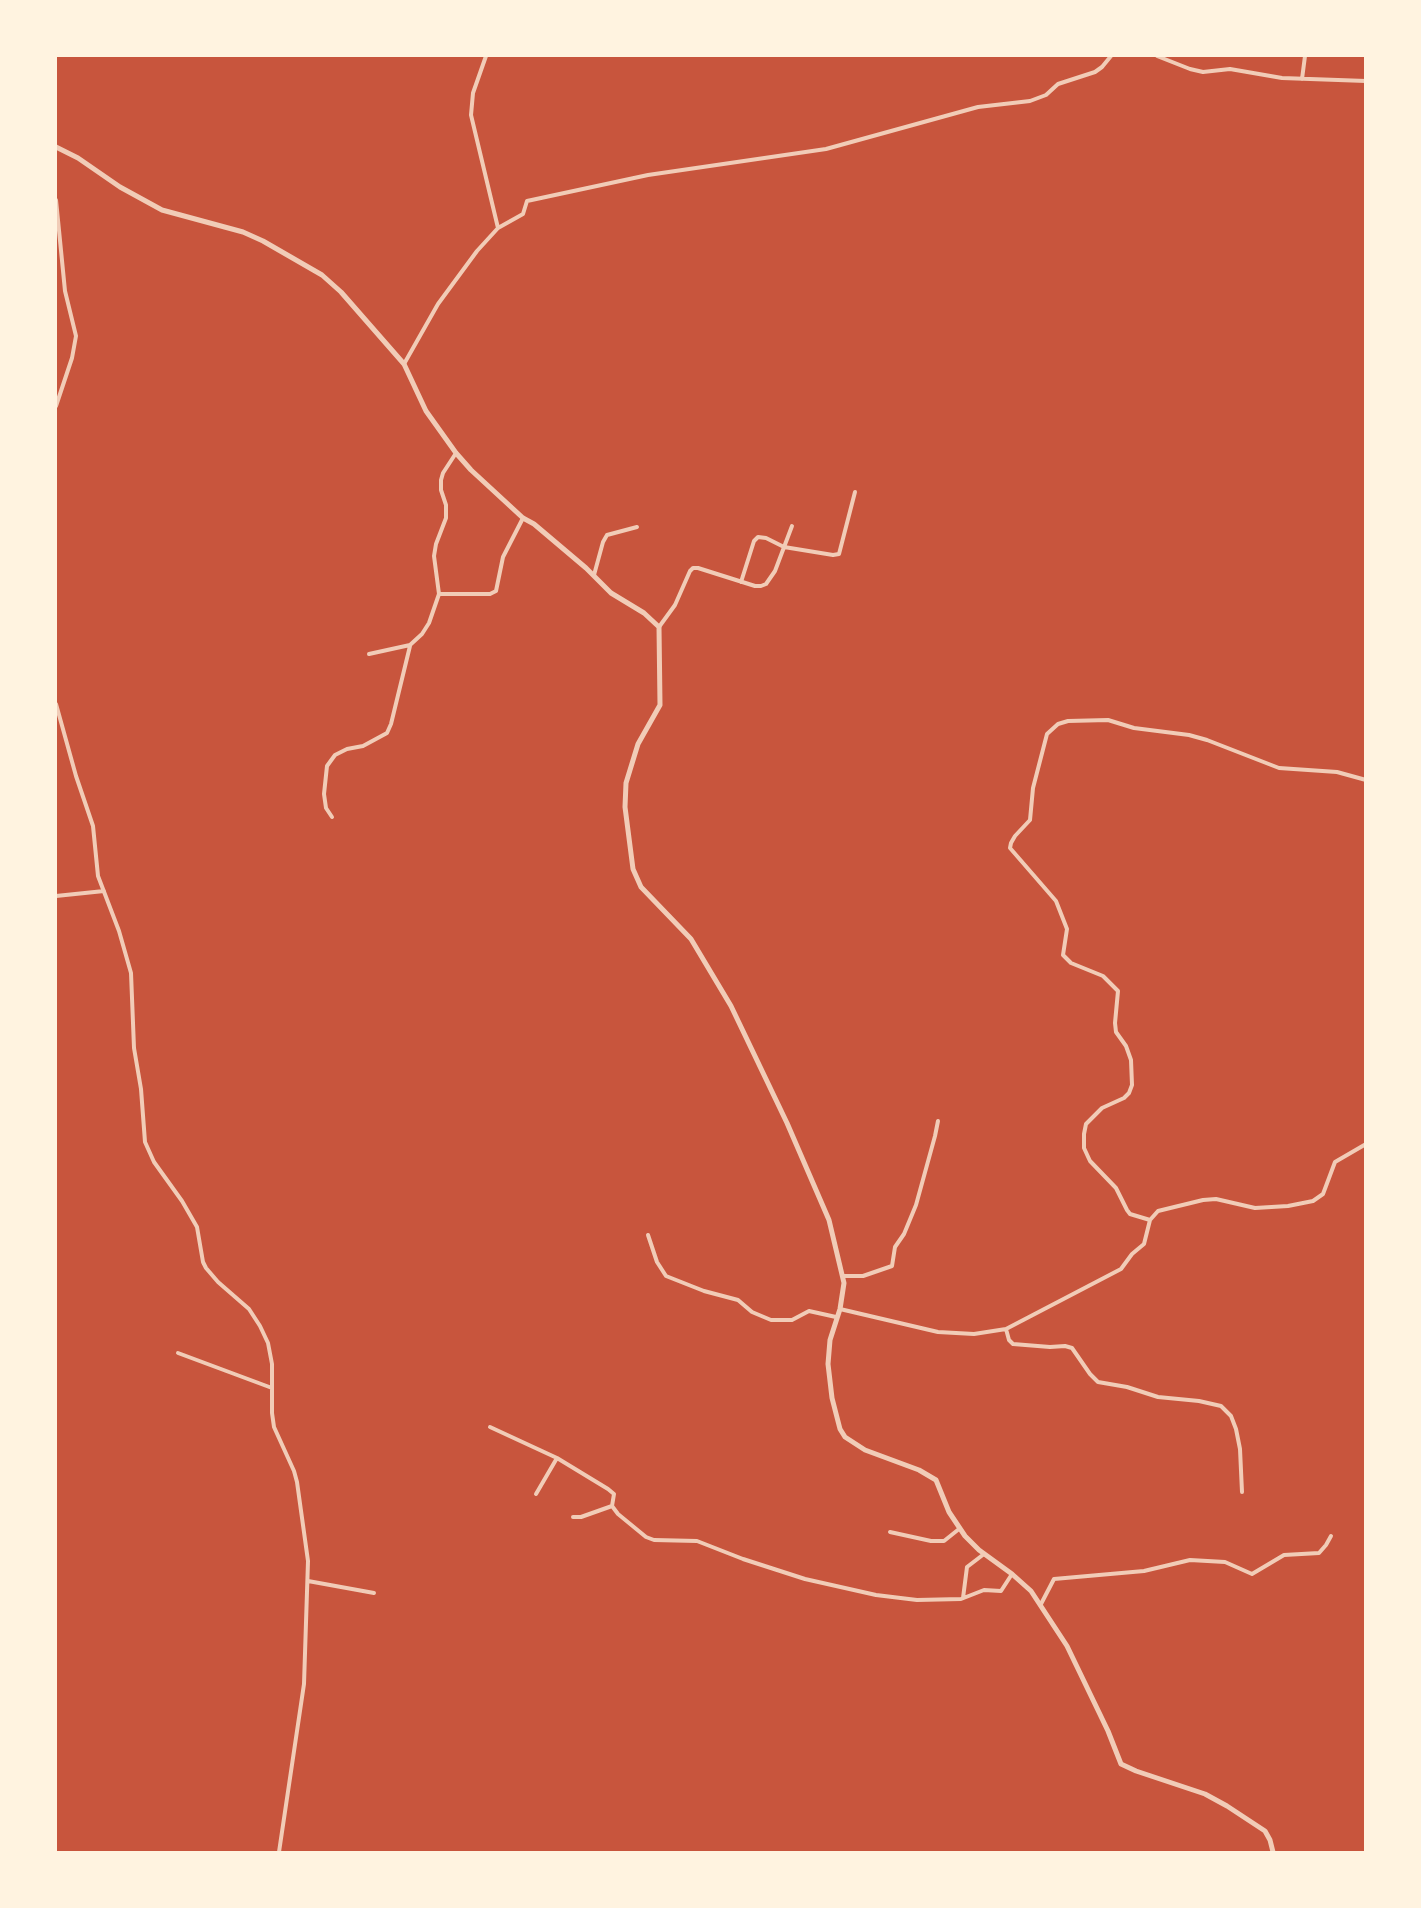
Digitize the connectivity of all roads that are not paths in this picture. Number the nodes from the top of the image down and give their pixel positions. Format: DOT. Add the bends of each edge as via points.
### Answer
graph roads {
  1 [pos="486,56"];
  2 [pos="1111,56"];
  3 [pos="1157,56"];
  4 [pos="1305,56"];
  5 [pos="1302,79"];
  6 [pos="1365,81"];
  7 [pos="56,147"];
  8 [pos="56,200"];
  9 [pos="498,228"];
  10 [pos="404,364"];
  11 [pos="56,406"];
  12 [pos="456,453"];
  13 [pos="855,492"];
  14 [pos="524,518"];
  15 [pos="792,526"];
  16 [pos="637,527"];
  17 [pos="784,547"];
  18 [pos="594,575"];
  19 [pos="741,582"];
  20 [pos="439,594"];
  21 [pos="659,627"];
  22 [pos="410,645"];
  23 [pos="369,654"];
  24 [pos="56,704"];
  25 [pos="1365,780"];
  26 [pos="332,817"];
  27 [pos="104,891"];
  28 [pos="56,896"];
  29 [pos="938,1121"];
  30 [pos="1365,1144"];
  31 [pos="1150,1220"];
  32 [pos="648,1235"];
  33 [pos="843,1276"];
  34 [pos="840,1308"];
  35 [pos="836,1317"];
  36 [pos="1006,1329"];
  37 [pos="178,1353"];
  38 [pos="272,1388"];
  39 [pos="490,1427"];
  40 [pos="558,1458"];
  41 [pos="1242,1492"];
  42 [pos="536,1494"];
  43 [pos="612,1506"];
  44 [pos="573,1517"];
  45 [pos="959,1529"];
  46 [pos="890,1532"];
  47 [pos="1331,1536"];
  48 [pos="984,1554"];
  49 [pos="1012,1574"];
  50 [pos="308,1581"];
  51 [pos="374,1593"];
  52 [pos="963,1598"];
  53 [pos="1041,1604"];
  54 [pos="279,1852"];
  55 [pos="1273,1852"];
  1 -- 9 [label="street" via="473,93 471,115"];
  2 -- 9 [label="street" via="1095,72 1058,84 1035,100 959,112 826,149 648,175 549,195 527,201 522,215"];
  3 -- 5 [label="street" via="1198,71 1230,69"];
  4 -- 5 [label="street"];
  5 -- 6 [label="street"];
  7 -- 10 [label="street" via="162,210 243,232 310,267 341,292"];
  8 -- 11 [label="street" via="65,291 76,336"];
  9 -- 10 [label="street" via="443,296"];
  10 -- 12 [label="street" via="426,411"];
  12 -- 14 [label="street"];
  12 -- 20 [label="street" via="441,480 446,518 434,556"];
  13 -- 17 [label="street" via="839,554"];
  14 -- 18 [label="street"];
  14 -- 20 [label="street" via="503,557 496,591"];
  15 -- 17 [label="street"];
  16 -- 18 [label="street" via="607,535"];
  17 -- 19 [label="street" via="766,584"];
  17 -- 19 [label="street" via="766,538 756,539"];
  18 -- 21 [label="street" via="617,598"];
  19 -- 21 [label="street" via="693,568"];
  20 -- 22 [label="street" via="429,622"];
  21 -- 33 [label="street" via="660,705 638,744 626,783 634,874 645,892 691,939 740,1022 819,1195 834,1234"];
  22 -- 23 [label="street"];
  22 -- 26 [label="street" via="387,733 335,755 327,766 325,801"];
  24 -- 27 [label="street" via="93,826 98,876"];
  25 -- 31 [label="street" via="1337,772 1280,768 1189,735 1134,728 1108,720 1068,721 1047,734 1032,788 1030,820 1010,848 1056,901 1067,929 1063,955 1071,963 1103,976 1118,992 1116,1032 1131,1060 1132,1085 1124,1098 1102,1108 1086,1124 1084,1148 1090,1161 1116,1188 1130,1214"];
  27 -- 28 [label="street"];
  27 -- 38 [label="street" via="131,973 134,1048 146,1142 154,1162 196,1227 206,1268 249,1309 260,1326 271,1352"];
  29 -- 33 [label="street" via="916,1205 895,1247 892,1266 863,1276"];
  30 -- 31 [label="street" via="1335,1162 1323,1194 1313,1202 1255,1208 1227,1200 1203,1200 1158,1211"];
  31 -- 36 [label="street" via="1144,1244 1120,1269"];
  32 -- 35 [label="street" via="666,1276 738,1300 752,1312 771,1320 792,1320 809,1311"];
  33 -- 34 [label="street"];
  34 -- 35 [label="street"];
  34 -- 36 [label="street" via="938,1332 974,1334"];
  35 -- 45 [label="street" via="828,1365 840,1429 865,1450 936,1480"];
  36 -- 41 [label="street" via="1013,1344 1072,1348 1099,1383 1158,1397 1199,1401 1227,1410 1240,1449"];
  37 -- 38 [label="street"];
  38 -- 50 [label="street" via="274,1427 297,1482"];
  39 -- 40 [label="street"];
  40 -- 42 [label="street"];
  40 -- 43 [label="street" via="612,1492"];
  43 -- 44 [label="street"];
  43 -- 52 [label="street" via="654,1540 697,1541 805,1579 876,1595 923,1601"];
  45 -- 46 [label="street" via="944,1541"];
  45 -- 48 [label="street"];
  47 -- 53 [label="street" via="1319,1553 1284,1555 1252,1574 1225,1562 1190,1560 1144,1570 1054,1579"];
  48 -- 49 [label="street"];
  48 -- 52 [label="street" via="967,1567"];
  49 -- 52 [label="street" via="1003,1591 984,1590"];
  49 -- 53 [label="street"];
  50 -- 51 [label="street"];
  50 -- 54 [label="street" via="302,1702"];
  53 -- 55 [label="street" via="1066,1646 1121,1764 1227,1806 1265,1831"];
}
